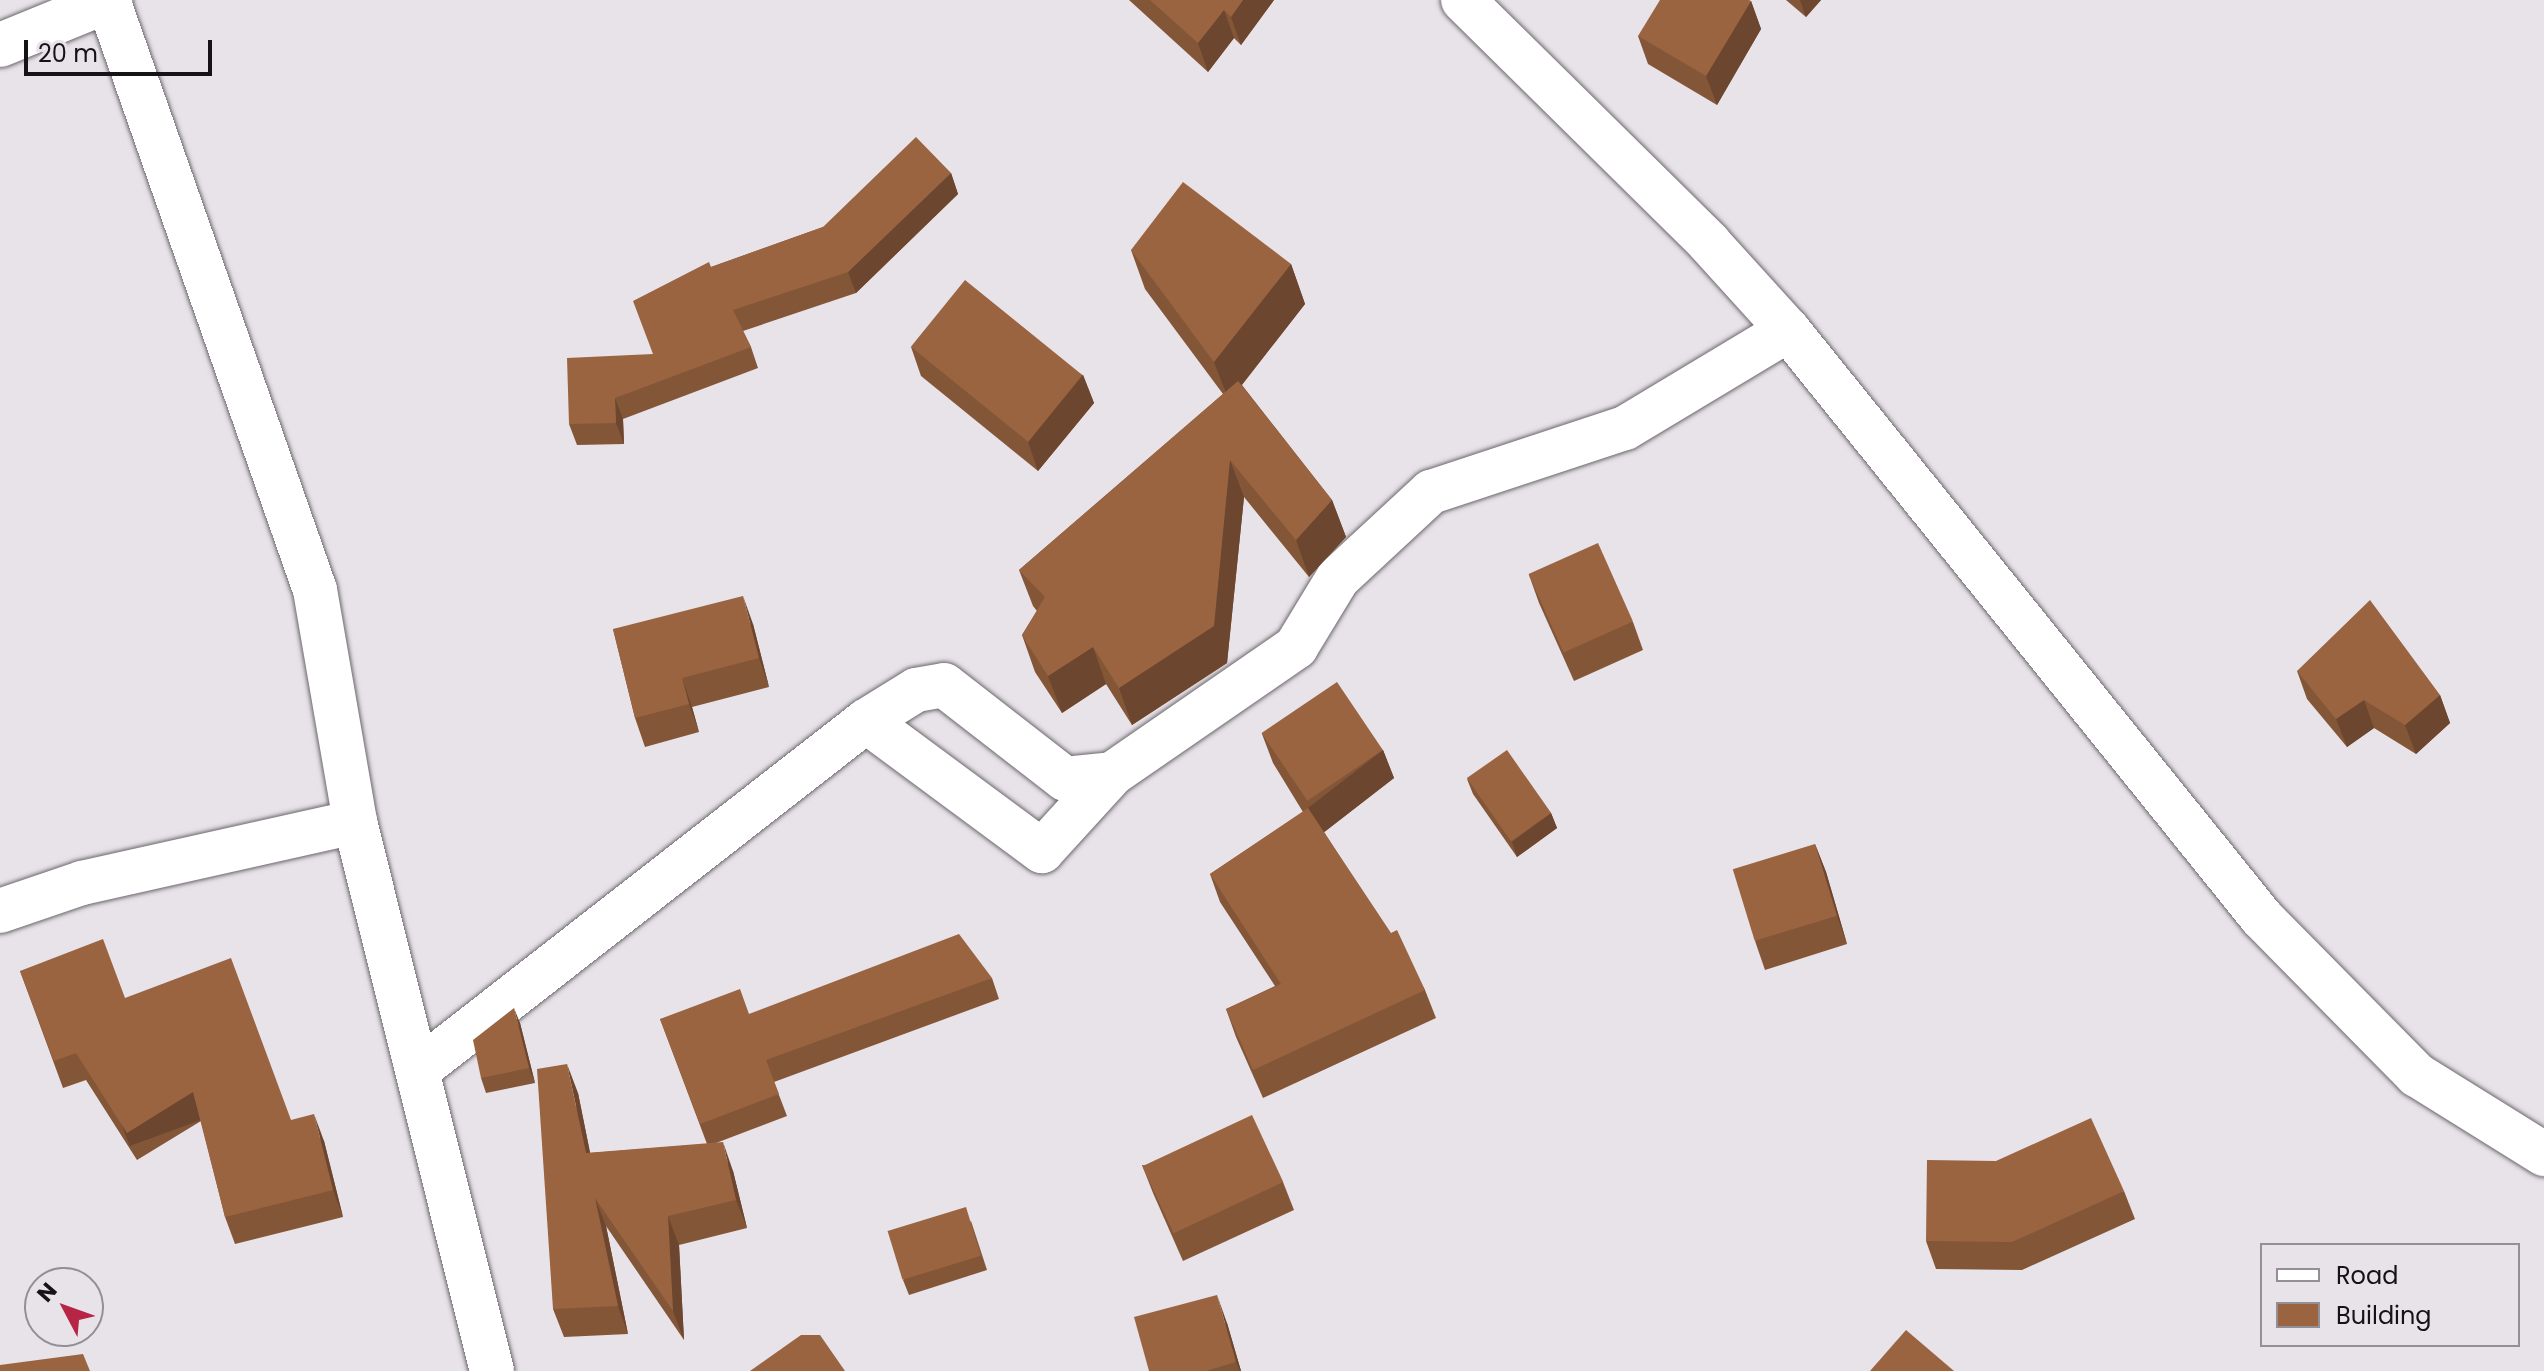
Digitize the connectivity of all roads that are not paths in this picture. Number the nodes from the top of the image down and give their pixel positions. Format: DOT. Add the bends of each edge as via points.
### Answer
graph roads {
  1 [pos="109,0"];
  2 [pos="1463,0"];
  3 [pos="0,45"];
  4 [pos="1788,330"];
  5 [pos="866,721"];
  6 [pos="1112,774"];
  7 [pos="355,822"];
  8 [pos="0,911"];
  9 [pos="418,1070"];
  10 [pos="2544,1154"];
  11 [pos="492,1371"];
  1 -- 3 [label="street"];
  1 -- 7 [label="street" via="315,590"];
  2 -- 4 [label="street" via="1709,243"];
  4 -- 6 [label="street" via="1625,428 1431,492 1338,578 1296,647"];
  4 -- 10 [label="street" via="2262,918 2417,1075"];
  5 -- 6 [label="street" via="916,690 944,685 1065,779"];
  5 -- 6 [label="street" via="1042,851"];
  5 -- 9 [label="street"];
  7 -- 8 [label="street" via="82,883"];
  7 -- 9 [label="street"];
  9 -- 11 [label="street"];
}
